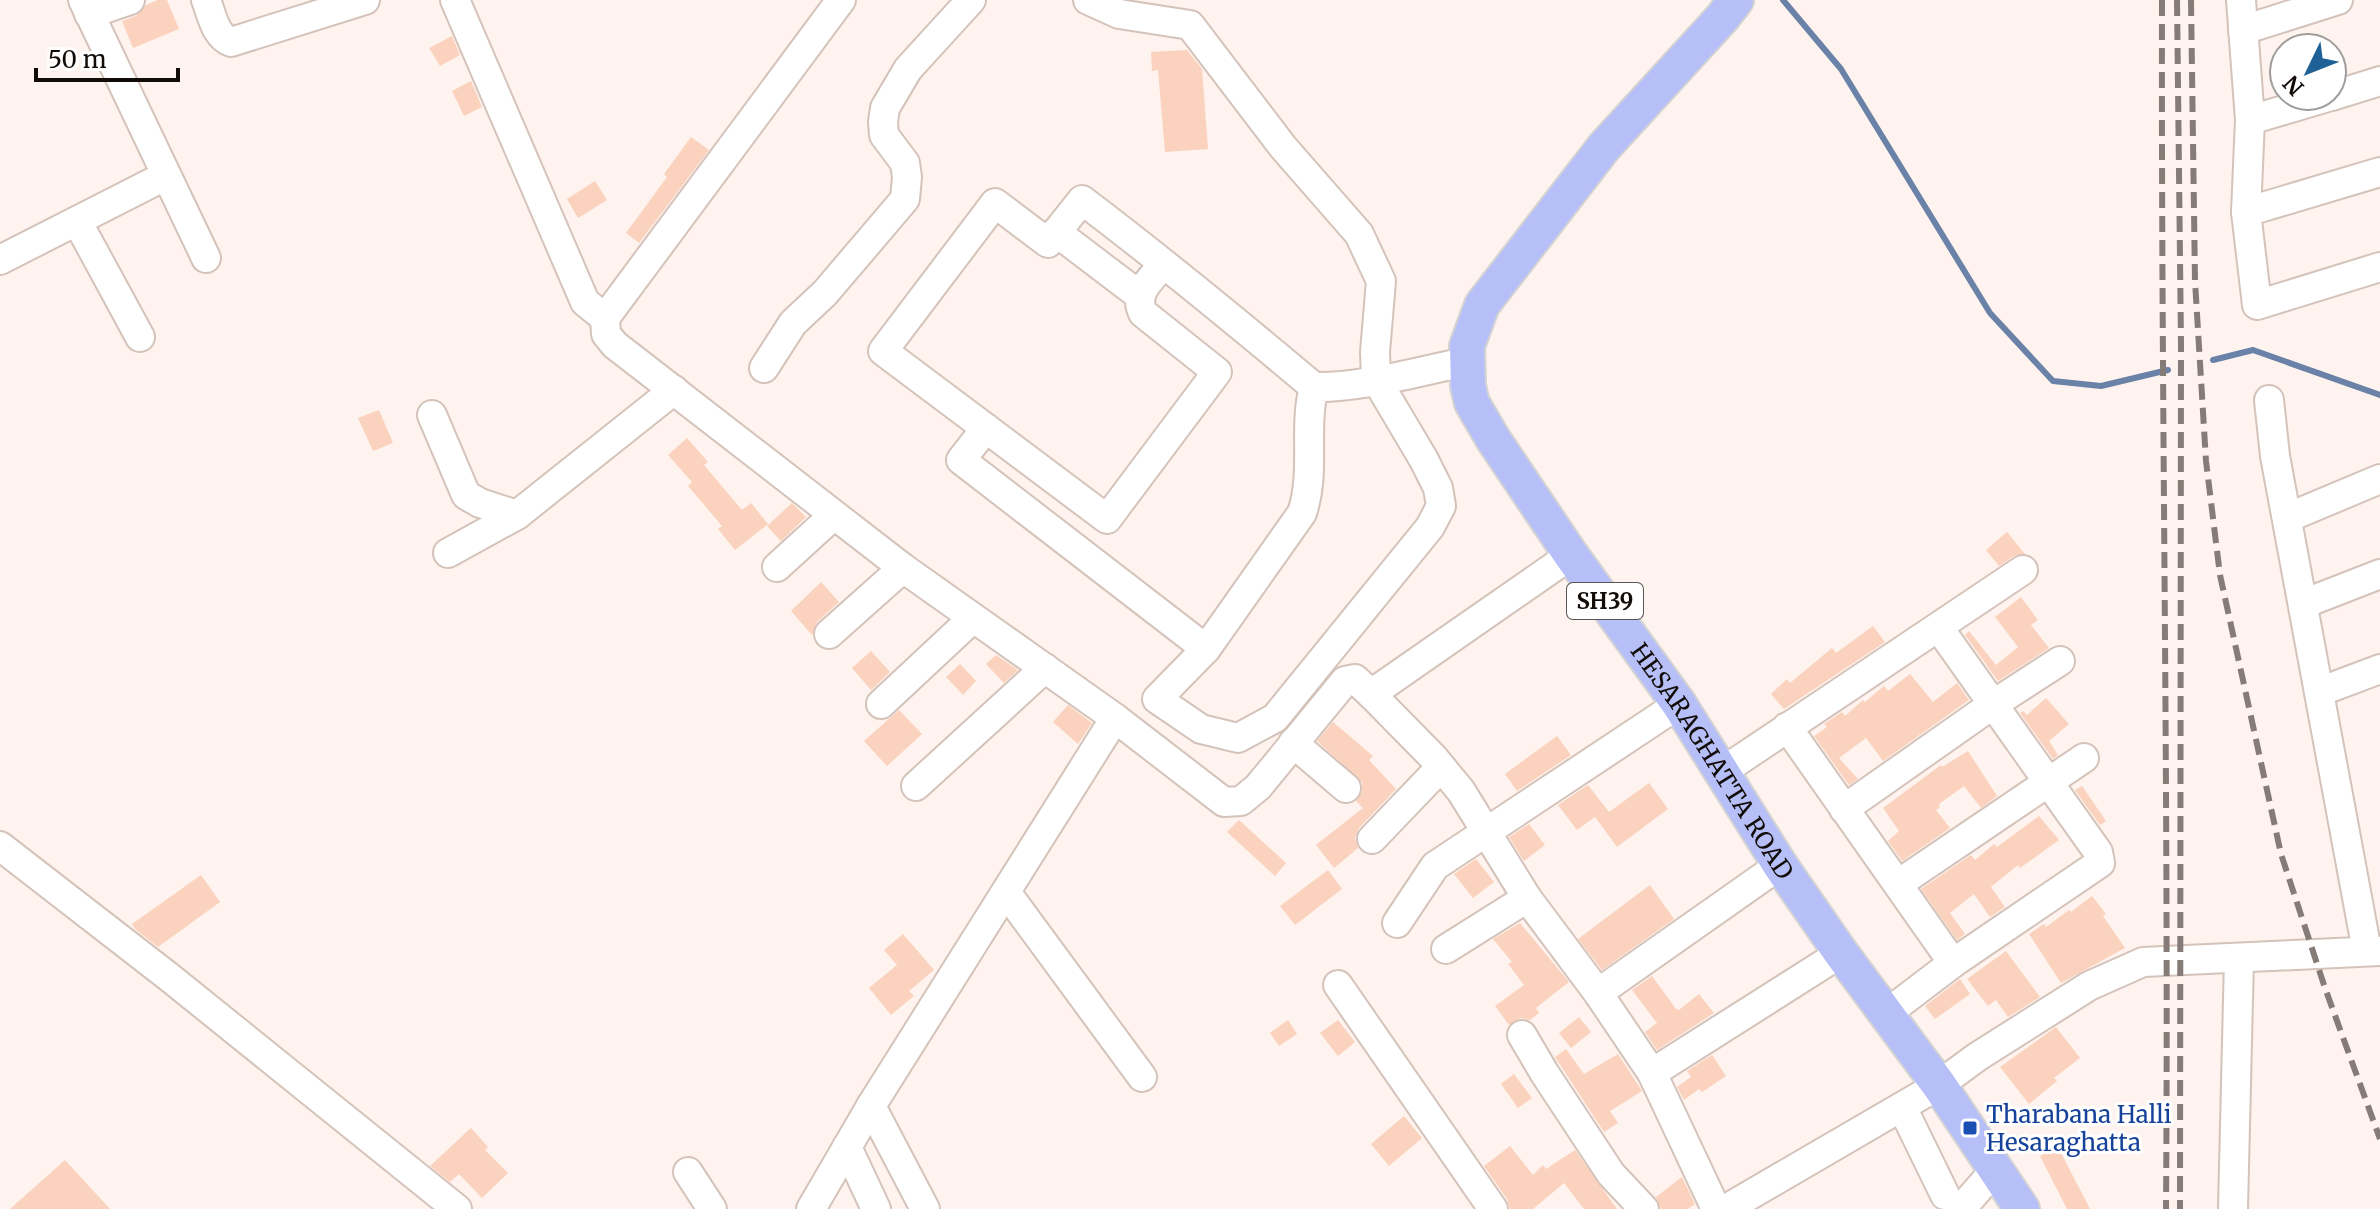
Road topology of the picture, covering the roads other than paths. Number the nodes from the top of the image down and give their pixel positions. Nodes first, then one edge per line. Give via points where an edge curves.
1 (130, 0) edge
2 (206, 0) edge
3 (365, 0) edge
4 (455, 0) edge
5 (841, 0) edge
6 (971, 0) edge
7 (1088, 0) edge
8 (1736, 0) edge
9 (2241, 0) edge
10 (2338, 0) edge
11 (86, 7) edge
12 (2243, 30) junction
13 (2380, 81) edge
14 (2348, 91) edge
15 (2277, 112) edge
16 (2250, 120) junction
17 (2380, 172) edge
18 (165, 176) junction
19 (2246, 212) junction
20 (77, 221) junction
21 (1056, 232) junction
22 (206, 258) dead end
23 (0, 260) edge
24 (1164, 264) junction
25 (2380, 267) edge
26 (1139, 295) junction
27 (605, 318) junction
28 (140, 337) dead end
29 (1466, 362) junction
30 (764, 368) dead end
31 (1376, 379) junction
32 (1314, 387) junction
33 (674, 390) junction
34 (2269, 400) dead end
35 (432, 415) dead end
36 (986, 428) junction
37 (2380, 479) edge
38 (517, 515) junction
39 (834, 515) junction
40 (2287, 518) junction
41 (448, 553) dead end
42 (1571, 555) junction
43 (777, 567) dead end
44 (903, 568) junction
45 (2023, 570) dead end
46 (2380, 574) edge
47 (2303, 604) junction
48 (972, 619) junction
49 (1939, 628) junction
50 (829, 634) dead end
51 (1206, 649) junction
52 (2060, 661) dead end
53 (1045, 668) junction
54 (2380, 669) edge
55 (2319, 692) junction
56 (1371, 694) junction
57 (881, 704) dead end
58 (1679, 704) junction
59 (1992, 705) junction
60 (1115, 718) junction
61 (1787, 727) junction
62 (1293, 743) junction
63 (2084, 758) dead end
64 (1441, 767) junction
65 (1723, 771) junction
66 (2048, 784) junction
67 (916, 786) dead end
68 (1346, 788) dead end
69 (1844, 809) junction
70 (1487, 832) junction
71 (1372, 839) dead end
72 (0, 846) edge
73 (1780, 865) junction
74 (1898, 884) junction
75 (1006, 892) junction
76 (1527, 898) junction
77 (1397, 923) dead end
78 (1446, 949) dead end
79 (2373, 951) edge
80 (1841, 953) junction
81 (2239, 958) junction
82 (1953, 963) junction
83 (1338, 985) dead end
84 (1598, 993) junction
85 (1886, 1014) junction
86 (1522, 1035) dead end
87 (1652, 1073) junction
88 (1142, 1077) dead end
89 (1939, 1085) junction
90 (871, 1106) junction
91 (1902, 1107) junction
92 (847, 1147) junction
93 (1995, 1170) junction
94 (688, 1172) dead end
95 (1948, 1205) edge
96 (457, 1209) edge
97 (712, 1209) edge
98 (811, 1209) edge
99 (876, 1209) edge
100 (925, 1209) edge
101 (1493, 1209) edge
102 (1644, 1209) edge
103 (1716, 1209) edge
104 (1726, 1209) edge
105 (2022, 1209) edge
106 (2233, 1209) edge

1 - 11 street
2 - 3 street via 218,31 231,42
4 - 27 street via 585,302
5 - 27 street
6 - 30 street via 908,69 885,108 884,135 905,163 905,199 793,323
7 - 31 street via 1119,14 1190,25 1283,147 1359,234 1381,281
8 - 29 main road, HESARAGHATTA ROAD / SH39 via 1604,147 1482,305
9 - 12 street
10 - 12 street
11 - 18 street
12 - 16 street
13 - 14 street
15 - 16 street
16 - 19 street
17 - 19 street
18 - 20 street
18 - 22 street
19 - 25 street via 2257,305
20 - 23 street
20 - 28 street
21 - 24 street via 1082,200
21 - 26 street
21 - 36 street via 1048,243 995,203 883,351
24 - 26 street
24 - 32 street
26 - 36 street via 1143,313 1217,372 1107,519
27 - 33 street via 606,334 615,345
29 - 31 street
29 - 42 main road, HESARAGHATTA ROAD / SH39 via 1472,403
31 - 32 street
31 - 51 street via 1438,488 1441,506 1430,527 1275,718 1238,738 1201,729 1157,699
32 - 51 street via 1309,494 1302,513
33 - 38 street
33 - 39 street
34 - 40 street
35 - 38 street via 466,495
36 - 51 street via 961,460
37 - 40 street
38 - 41 street
39 - 43 street
39 - 44 street
40 - 47 street
42 - 56 street
42 - 58 main road, HESARAGHATTA ROAD / SH39
44 - 48 street
44 - 50 street
45 - 49 street
46 - 47 street
47 - 55 street
48 - 53 street
48 - 57 street
49 - 59 street
49 - 61 street
52 - 59 street
53 - 60 street
53 - 67 street
54 - 55 street
55 - 79 street
56 - 62 street via 1355,679 1345,681
56 - 64 street
58 - 65 main road, HESARAGHATTA ROAD / SH39
58 - 70 street
59 - 66 street
59 - 69 street
60 - 62 street via 1224,802 1241,801 1258,787
60 - 75 street
61 - 65 street
61 - 69 street
62 - 68 street
63 - 66 street
64 - 70 street
64 - 71 street
65 - 73 main road, HESARAGHATTA ROAD / SH39
66 - 74 street
66 - 82 street via 2098,852 2100,863
69 - 74 street
70 - 76 street
70 - 77 street via 1435,866
72 - 96 street
73 - 80 main road, HESARAGHATTA ROAD / SH39
73 - 84 street
74 - 82 street
75 - 88 street
75 - 90 street
76 - 78 street
76 - 84 street
79 - 81 street
80 - 85 main road, HESARAGHATTA ROAD / SH39
80 - 87 street
81 - 89 street via 2143,962 2089,986
81 - 106 street
82 - 85 street
83 - 101 street
84 - 87 street
85 - 89 main road, HESARAGHATTA ROAD / SH39
86 - 102 street via 1611,1174
87 - 103 street
89 - 91 street
89 - 93 main road, HESARAGHATTA ROAD / SH39
90 - 92 street
90 - 100 street
91 - 95 street
91 - 104 street
92 - 98 street
92 - 99 street
93 - 95 street
93 - 105 main road, HESARAGHATTA ROAD / SH39
94 - 97 street

